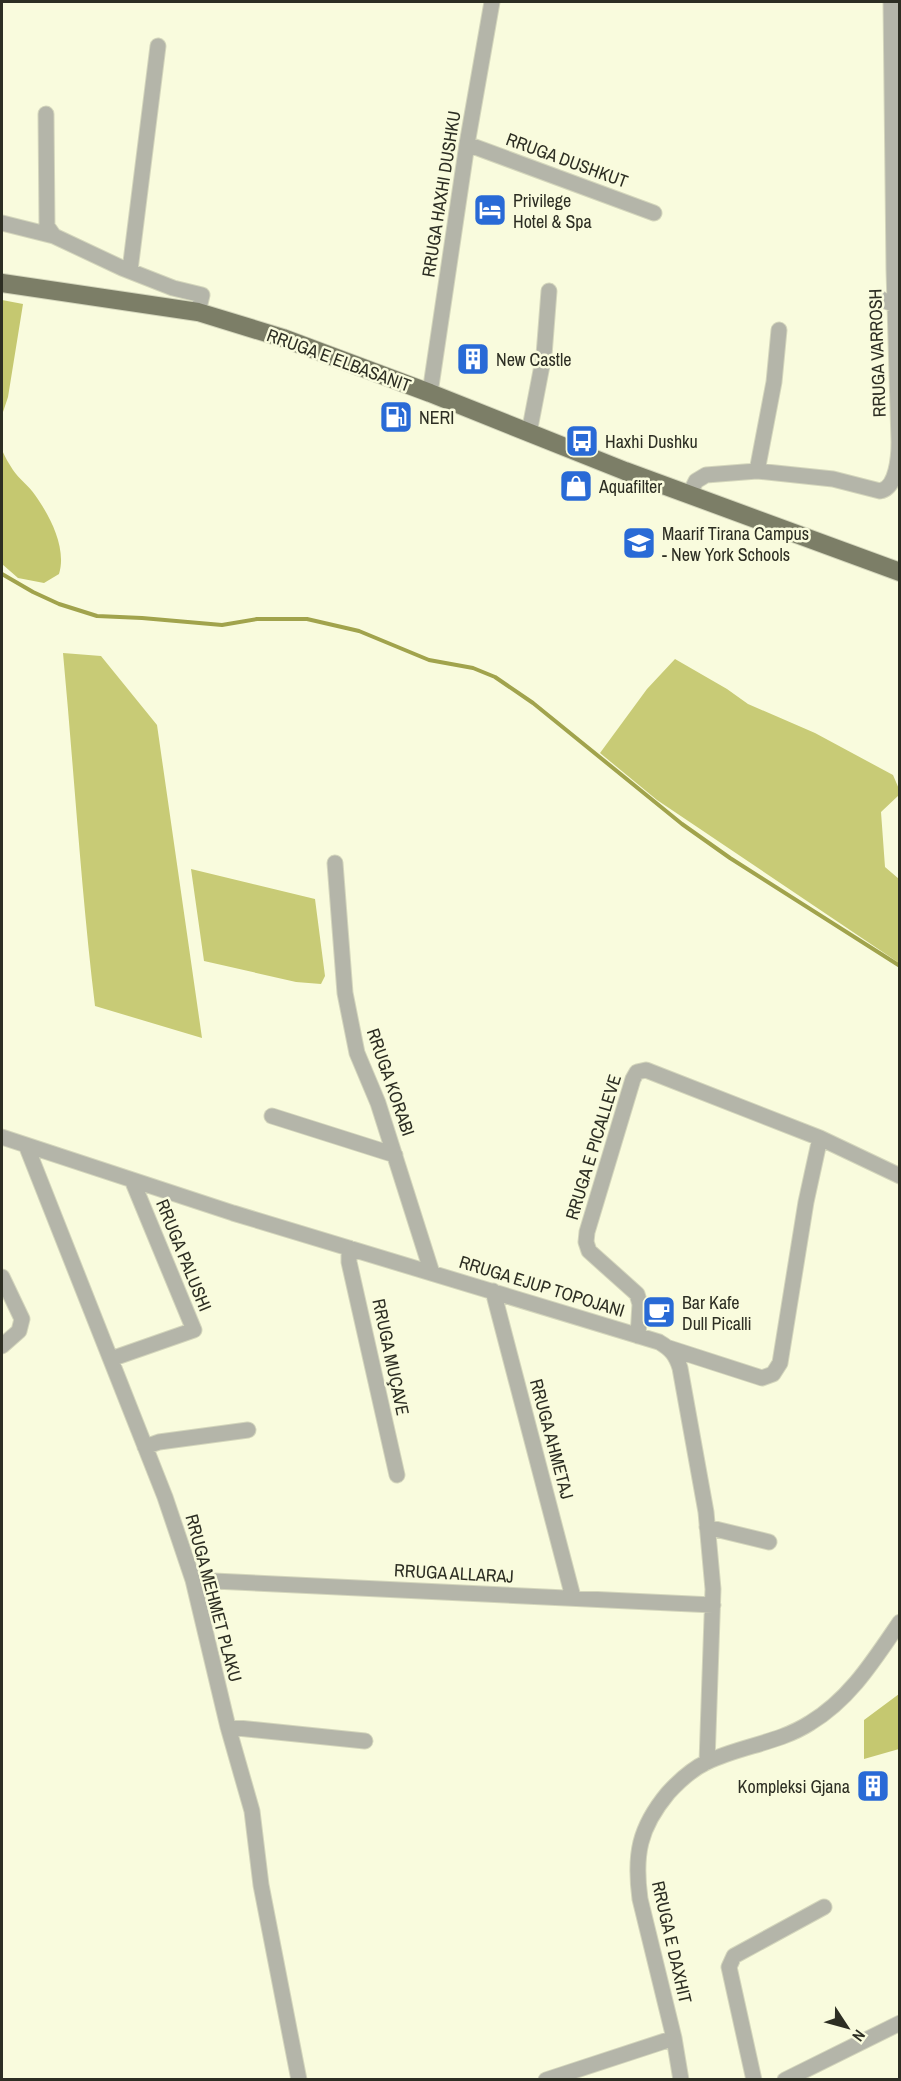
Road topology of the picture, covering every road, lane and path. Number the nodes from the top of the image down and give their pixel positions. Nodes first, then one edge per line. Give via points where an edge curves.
1 (492, 2) edge
2 (891, 2) edge
3 (158, 46) dead end
4 (46, 114) dead end
5 (467, 144) junction
6 (654, 213) dead end
7 (2, 224) edge
8 (54, 236) junction
9 (130, 270) junction
10 (2, 283) edge
11 (549, 291) dead end
12 (876, 297) dead end
13 (898, 307) edge
14 (198, 312) junction
15 (779, 330) dead end
16 (430, 393) junction
17 (529, 433) junction
18 (899, 458) edge
19 (757, 471) junction
20 (689, 495) junction
21 (900, 572) edge
22 (335, 862) dead end
23 (272, 1116) dead end
24 (2, 1137) edge
25 (820, 1138) junction
26 (26, 1145) junction
27 (395, 1155) junction
28 (900, 1176) edge
29 (132, 1180) junction
30 (349, 1248) junction
31 (432, 1273) junction
32 (2, 1277) edge
33 (493, 1291) junction
34 (638, 1336) junction
35 (2, 1346) edge
36 (669, 1348) junction
37 (111, 1359) junction
38 (248, 1430) dead end
39 (145, 1447) junction
40 (397, 1474) dead end
41 (707, 1527) junction
42 (769, 1542) dead end
43 (193, 1581) junction
44 (573, 1598) junction
45 (713, 1605) junction
46 (900, 1622) edge
47 (228, 1726) junction
48 (365, 1741) dead end
49 (707, 1762) junction
50 (824, 1907) dead end
51 (900, 2023) edge
52 (674, 2038) junction
53 (299, 2079) edge
54 (546, 2079) edge
55 (681, 2079) edge
56 (754, 2079) edge
57 (785, 2079) edge

1 - 5 street, RRUGA HAXHI DUSHKU
2 - 13 street, RRUGA VARROSH
3 - 9 street
4 - 8 street via 47,226
5 - 6 street, RRUGA DUSHKUT
5 - 16 street, RRUGA HAXHI DUSHKU
7 - 8 street
8 - 9 street
9 - 14 street via 202,295
10 - 14 main road, RRUGA E ELBASANIT
11 - 17 street via 544,356
12 - 13 street
13 - 18 street, RRUGA VARROSH
14 - 16 main road, RRUGA E ELBASANIT
15 - 19 street via 774,382
16 - 17 main road, RRUGA E ELBASANIT
17 - 20 main road, RRUGA E ELBASANIT
18 - 19 street, RRUGA VARROSH via 890,484 883,491 833,479
19 - 20 street, RRUGA VARROSH via 706,475 696,481
20 - 21 main road, RRUGA E ELBASANIT
22 - 27 street, RRUGA KORABI via 345,993 357,1053
23 - 27 street
24 - 26 street, RRUGA EJUP TOPOJANI
25 - 28 street, RRUGA E PICALLEVE
25 - 34 street, RRUGA E PICALLEVE via 646,1070 637,1072 586,1242 589,1251 637,1294
25 - 36 street via 780,1363 773,1374 762,1378
26 - 29 street, RRUGA EJUP TOPOJANI
26 - 37 street, RRUGA MEHMET PLAKU
27 - 31 street, RRUGA KORABI
29 - 30 street, RRUGA EJUP TOPOJANI
29 - 37 street, RRUGA PALUSHI via 194,1330
30 - 31 street, RRUGA EJUP TOPOJANI
30 - 40 street, RRUGA MUÇAVE
31 - 33 street, RRUGA EJUP TOPOJANI
32 - 35 street via 22,1319 19,1331
33 - 34 street, RRUGA EJUP TOPOJANI
33 - 44 street, RRUGA AHMETAJ
34 - 36 street, RRUGA EJUP TOPOJANI
36 - 41 street via 680,1368
37 - 39 street, RRUGA MEHMET PLAKU
38 - 39 street
39 - 43 street, RRUGA MEHMET PLAKU
41 - 42 street
41 - 45 street
43 - 44 street, RRUGA ALLARAJ
43 - 47 street, RRUGA MEHMET PLAKU
44 - 45 street, RRUGA ALLARAJ
45 - 49 street
46 - 49 street, RRUGA E DAXHIT via 845,1696 820,1717 794,1731
47 - 48 street
47 - 53 street, RRUGA MEHMET PLAKU via 252,1811 261,1885
49 - 52 street, RRUGA E DAXHIT via 684,1777 659,1804 641,1838 638,1856 640,1899
50 - 56 street via 731,1961 729,1967
51 - 57 street
52 - 54 street
52 - 55 street, RRUGA E DAXHIT

